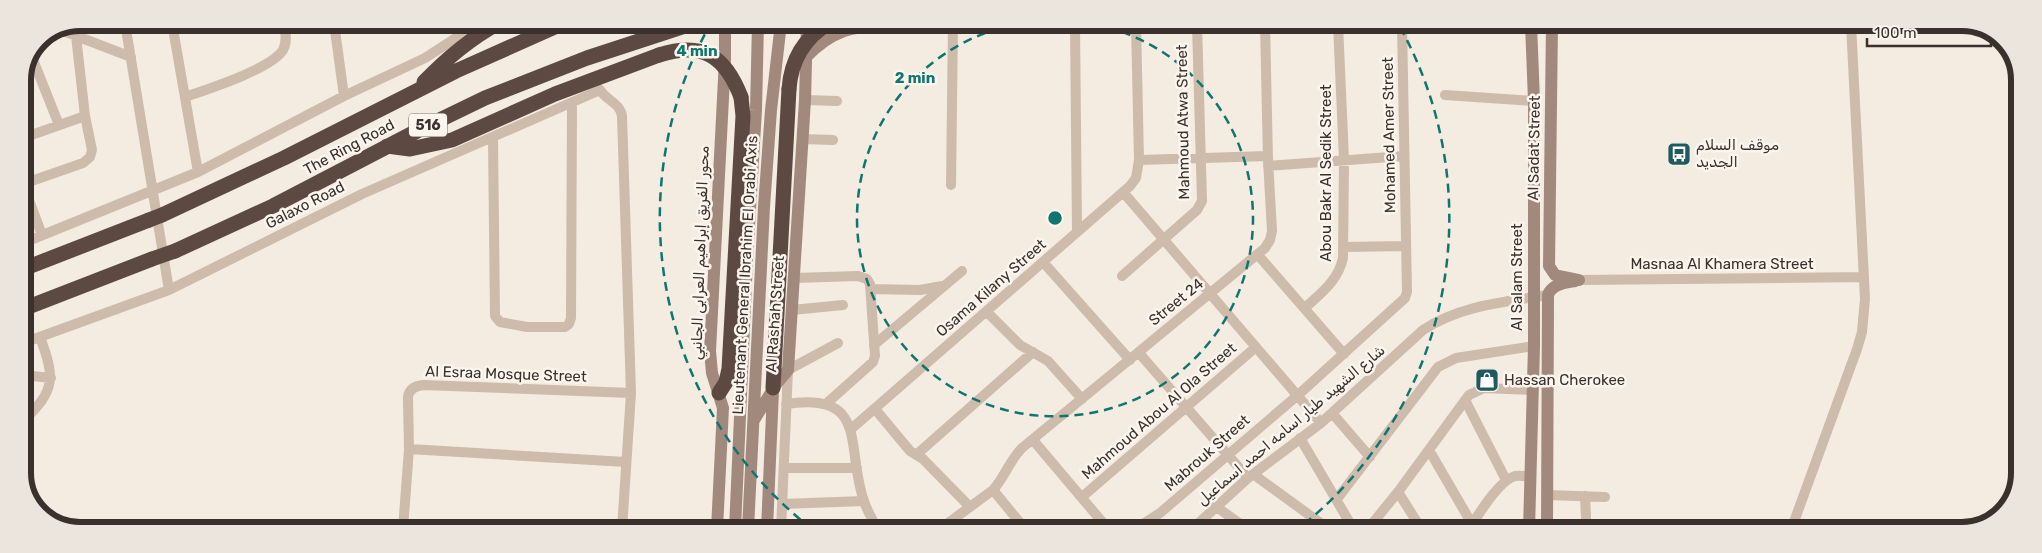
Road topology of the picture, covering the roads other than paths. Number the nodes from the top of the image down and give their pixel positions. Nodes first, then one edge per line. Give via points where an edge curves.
1 (127, 31) edge
2 (173, 31) edge
3 (284, 31) edge
4 (335, 31) edge
5 (467, 31) edge
6 (484, 31) edge
7 (545, 31) edge
8 (669, 31) edge
9 (725, 31) edge
10 (758, 31) edge
11 (780, 31) edge
12 (806, 31) edge
13 (819, 31) edge
14 (844, 31) edge
15 (953, 31) edge
16 (1075, 31) edge
17 (1136, 31) edge
18 (1196, 31) edge
19 (1265, 31) edge
20 (1338, 31) edge
21 (1402, 31) edge
22 (1531, 31) edge
23 (1552, 31) edge
24 (1851, 31) edge
25 (68, 33) edge
26 (76, 36) junction
27 (131, 57) junction
28 (806, 57) junction
29 (35, 63) edge
30 (416, 90) junction
31 (1445, 95) dead end
32 (344, 96) junction
33 (185, 97) junction
34 (805, 100) junction
35 (1534, 100) junction
36 (837, 101) dead end
37 (572, 103) junction
38 (85, 116) junction
39 (59, 125) junction
40 (31, 135) edge
41 (493, 138) junction
42 (802, 139) junction
43 (833, 140) dead end
44 (387, 146) junction
45 (1404, 156) junction
46 (1201, 159) junction
47 (1344, 159) junction
48 (1139, 160) junction
49 (1268, 161) junction
50 (198, 172) junction
51 (31, 181) edge
52 (951, 185) dead end
53 (152, 190) junction
54 (1123, 192) junction
55 (1534, 195) junction
56 (31, 207) edge
57 (1550, 220) junction
58 (1077, 231) junction
59 (42, 235) junction
60 (31, 239) edge
61 (1164, 239) junction
62 (1406, 246) junction
63 (1343, 247) junction
64 (1258, 255) junction
65 (1042, 262) junction
66 (31, 266) edge
67 (962, 271) dead end
68 (1122, 276) dead end
69 (1864, 277) junction
70 (794, 278) junction
71 (1579, 280) junction
72 (945, 286) junction
73 (871, 289) junction
74 (169, 290) junction
75 (1210, 294) junction
76 (1548, 295) junction
77 (1534, 297) junction
78 (843, 305) dead end
79 (31, 306) edge
80 (1305, 308) junction
81 (792, 310) junction
82 (987, 312) junction
83 (40, 337) junction
84 (31, 340) edge
85 (838, 343) dead end
86 (874, 345) junction
87 (1534, 346) junction
88 (1256, 347) junction
89 (1033, 352) junction
90 (1139, 353) junction
91 (1344, 354) junction
92 (1130, 360) junction
93 (788, 370) junction
94 (31, 376) edge
95 (50, 378) junction
96 (774, 388) junction
97 (1533, 390) junction
98 (631, 393) junction
99 (720, 393) junction
100 (1298, 395) junction
101 (1082, 399) junction
102 (1466, 400) junction
103 (827, 403) junction
104 (786, 404) junction
105 (1186, 407) junction
106 (875, 409) junction
107 (31, 412) edge
108 (1332, 413) junction
109 (753, 422) junction
110 (1321, 423) junction
111 (850, 430) junction
112 (1300, 438) junction
113 (1033, 440) junction
114 (409, 449) junction
115 (1429, 450) junction
116 (1228, 454) junction
117 (916, 455) junction
118 (1370, 458) junction
119 (626, 462) junction
120 (784, 468) junction
121 (857, 468) junction
122 (1251, 476) junction
123 (1531, 477) junction
124 (1506, 480) junction
125 (993, 490) junction
126 (1398, 492) junction
127 (1548, 495) junction
128 (1585, 496) junction
129 (1082, 497) junction
130 (1605, 497) dead end
131 (1337, 499) junction
132 (864, 501) junction
133 (782, 504) junction
134 (969, 506) junction
135 (1215, 506) junction
136 (1586, 518) dead end
137 (404, 522) edge
138 (622, 522) edge
139 (717, 522) edge
140 (735, 522) edge
141 (748, 522) edge
142 (767, 522) edge
143 (781, 522) edge
144 (874, 522) edge
145 (950, 522) edge
146 (1019, 522) edge
147 (1102, 522) edge
148 (1146, 522) edge
149 (1199, 522) edge
150 (1238, 522) edge
151 (1318, 522) edge
152 (1350, 522) edge
153 (1374, 522) edge
154 (1417, 522) edge
155 (1467, 522) edge
156 (1474, 522) edge
157 (1527, 522) edge
158 (1547, 522) edge
159 (1794, 522) edge

1 - 27 street
2 - 33 street
3 - 33 street via 283,49 270,62
4 - 32 street
5 - 32 street via 425,58
6 - 30 highway
7 - 30 highway, The Ring Road / 516
8 - 44 highway, The Ring Road / 516 via 519,84
9 - 99 street, محور الفريق إبراهيم العرابى الجانبي via 710,351 712,373
10 - 140 street, Lieutenant General Ibrahim El Orabi Axis
11 - 109 street, Lieutenant General Ibrahim El Orabi Axis via 770,120
12 - 28 street, Al Rashah Street
13 - 96 highway, bridge via 800,50 789,89
14 - 28 street via 822,42
15 - 52 street
16 - 58 street
17 - 48 street, Osama Kilany Street
18 - 46 street, Mahmoud Atwa Street
19 - 49 street, Street 24
20 - 47 street, Abou Bakr Al Sedik Street
21 - 45 street, Mohamed Amer Street
22 - 35 street, Al Salam Street
23 - 57 street, Al Sadat Street
24 - 69 street
25 - 26 street
26 - 27 street
26 - 38 street
27 - 53 street
28 - 34 street, Al Rashah Street
29 - 39 street
30 - 66 highway, The Ring Road / 516 via 284,158 156,218
31 - 35 street
32 - 50 street
33 - 50 street
34 - 36 street
34 - 42 street, Al Rashah Street
35 - 55 street, Al Salam Street
37 - 41 street, Galaxo Road
37 - 41 street via 571,318 565,327 500,322 495,316
37 - 98 street, Galaxo Road via 600,90 618,105 622,116
38 - 39 street
38 - 51 street via 92,150 90,157 83,163
39 - 40 street
41 - 74 street, Galaxo Road via 362,194
42 - 43 street
42 - 70 street, Al Rashah Street
44 - 79 highway, The Ring Road / 516, bridge via 274,206 175,251
44 - 99 highway, bridge via 410,149 452,140 554,94 681,49 714,57 730,72 741,97 743,116 729,369
45 - 47 street
45 - 62 street, Mohamed Amer Street
46 - 48 street
46 - 49 street
46 - 61 street, Mahmoud Atwa Street via 1200,206
47 - 49 street
47 - 63 street, Abou Bakr Al Sedik Street
48 - 54 street, Osama Kilany Street via 1136,178
49 - 64 street, Street 24 via 1272,230 1270,240
50 - 53 street
53 - 59 street
53 - 74 street
54 - 58 street, Osama Kilany Street
54 - 61 street
55 - 57 street
55 - 77 street, Al Salam Street
56 - 59 street
57 - 71 street, Al Sadat Street via 1550,269 1558,276
58 - 65 street, Osama Kilany Street
59 - 60 street
61 - 68 street, Mahmoud Atwa Street
61 - 75 street
62 - 63 street
62 - 91 street, Mohamed Amer Street via 1408,292 1405,298
63 - 80 street, Abou Bakr Al Sedik Street via 1341,270 1335,280
64 - 75 street, Street 24
64 - 80 street
65 - 82 street, Osama Kilany Street
65 - 92 street
67 - 72 street
69 - 71 street, Masnaa Al Khamera Street
69 - 159 street via 1862,332
70 - 73 street via 858,276 867,279
70 - 81 street, Al Rashah Street
71 - 76 street, Al Salam Street via 1554,286
72 - 73 street via 920,290
72 - 86 street
73 - 86 street
74 - 83 street, Galaxo Road
75 - 88 street
75 - 90 street, Street 24
76 - 77 street, شارع الشهيد طيار اسامه احمد اسماعيل
76 - 127 street, Al Salam Street
77 - 87 street, Al Salam Street
77 - 108 street, شارع الشهيد طيار اسامه احمد اسماعيل via 1472,308 1438,320
78 - 81 street
80 - 91 street
81 - 93 street, Al Rashah Street
82 - 89 street via 1015,340
82 - 106 street, Osama Kilany Street
83 - 84 street, Galaxo Road
83 - 95 street via 50,363
85 - 93 street
86 - 103 street via 875,356 869,367
87 - 97 street, Al Salam Street
87 - 118 street via 1456,358 1442,364
88 - 100 street
88 - 105 street, Mahmoud Abou Al Ola Street
89 - 101 street via 1048,362
89 - 117 street
90 - 92 street, Street 24
90 - 105 street
91 - 100 street, Mabrouk Street
92 - 101 street, Street 24
93 - 96 street
93 - 104 street, Al Rashah Street
94 - 95 street
95 - 107 street via 45,396
96 - 109 street
96 - 142 street
97 - 102 street via 1484,388 1476,390
97 - 123 street, Al Salam Street
98 - 114 street, Al Esraa Mosque Street via 417,386 408,394
98 - 119 street
99 - 139 street, محور الفريق إبراهيم العرابى الجانبي via 723,408
100 - 110 street
100 - 116 street, Mabrouk Street
101 - 113 street, Street 24
102 - 115 street
102 - 124 street
103 - 104 street
103 - 111 street via 844,417
104 - 120 street, Al Rashah Street
105 - 116 street
105 - 129 street, Mahmoud Abou Al Ola Street
106 - 111 street, Osama Kilany Street
106 - 117 street
108 - 110 street, شارع الشهيد طيار اسامه احمد اسماعيل
108 - 118 street
109 - 141 street, Lieutenant General Ibrahim El Orabi Axis
110 - 112 street, شارع الشهيد طيار اسامه احمد اسماعيل
111 - 121 street
112 - 122 street, شارع الشهيد طيار اسامه احمد اسماعيل
112 - 131 street
113 - 125 street, Street 24 via 1015,455
113 - 129 street
114 - 119 street
114 - 137 street, Al Esraa Mosque Street
115 - 126 street
115 - 155 street
116 - 122 street
116 - 148 street, Mabrouk Street
117 - 134 street
118 - 131 street
119 - 138 street
120 - 121 street
120 - 133 street, Al Rashah Street
121 - 132 street
122 - 135 street, شارع الشهيد طيار اسامه احمد اسماعيل
122 - 151 street
123 - 124 street via 1522,475
123 - 157 street, Al Salam Street
124 - 156 street
125 - 134 street, Street 24
125 - 146 street
126 - 153 street
126 - 154 street
127 - 128 street
127 - 158 street, Al Salam Street
128 - 130 street
128 - 136 street
129 - 147 street
131 - 152 street
132 - 133 street
132 - 144 street
133 - 143 street, Al Rashah Street
134 - 145 street, Street 24
135 - 149 street, شارع الشهيد طيار اسامه احمد اسماعيل
135 - 150 street

